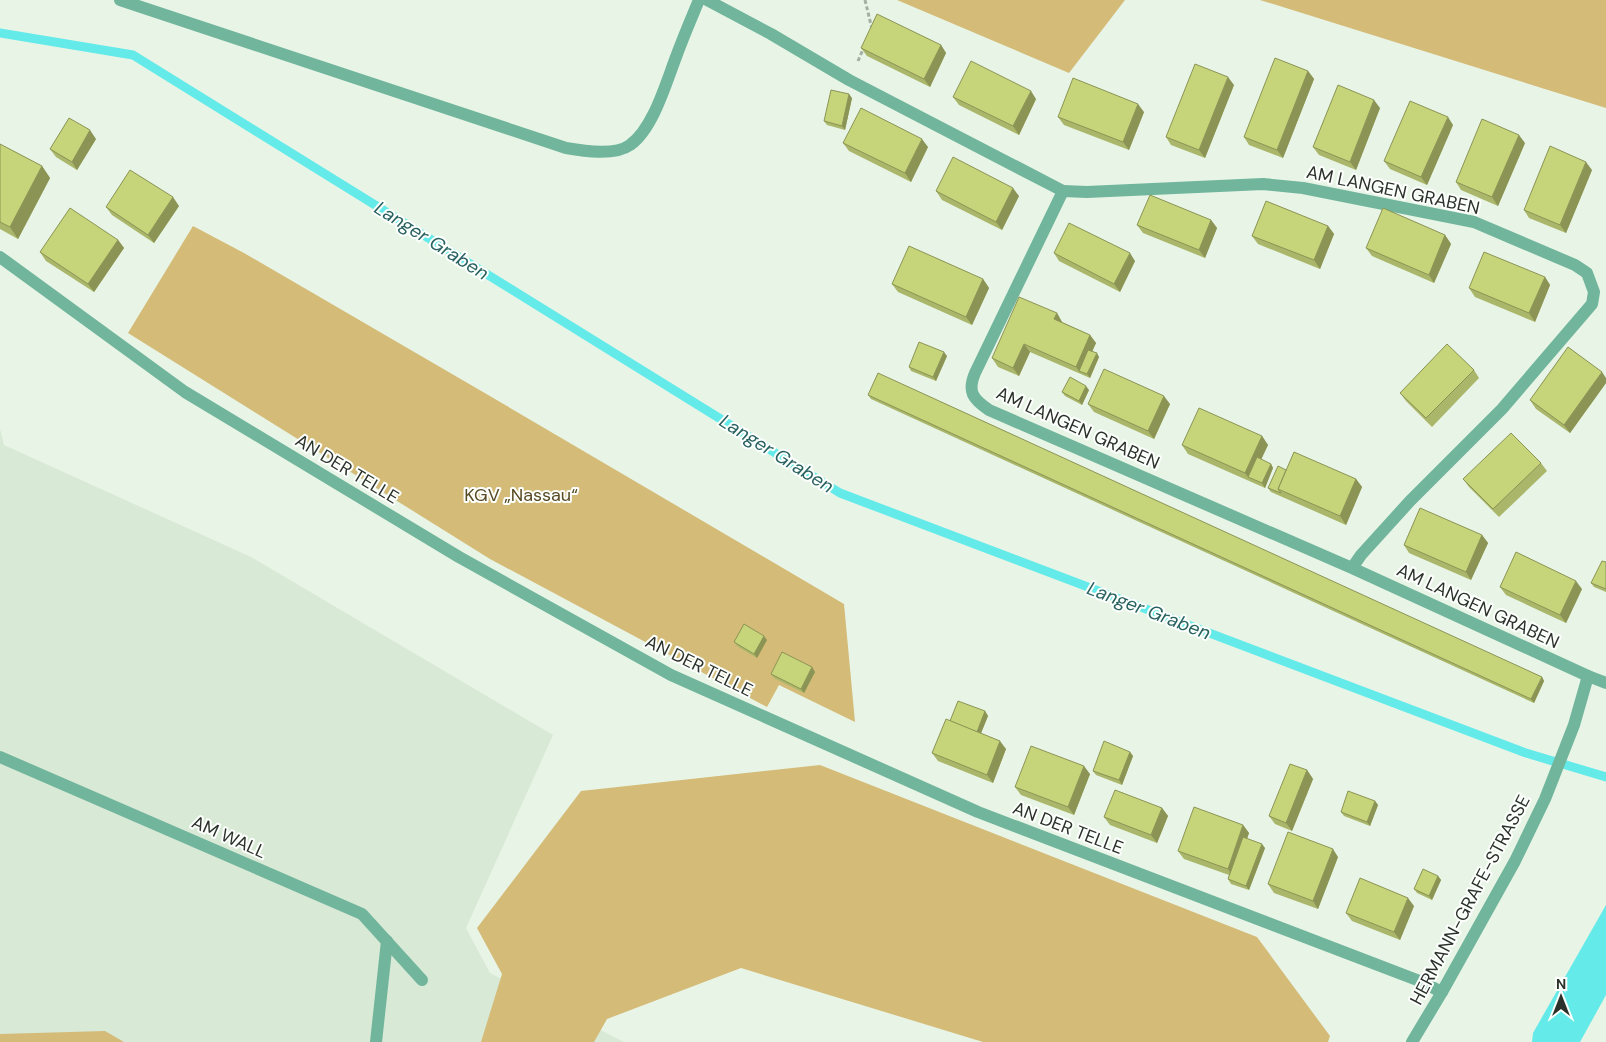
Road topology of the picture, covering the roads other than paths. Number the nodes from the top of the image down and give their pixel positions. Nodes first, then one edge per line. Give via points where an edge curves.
1 (120, 0) edge
2 (699, 0) edge
3 (707, 0) edge
4 (1063, 190) junction
5 (0, 257) edge
6 (1352, 568) junction
7 (1588, 676) junction
8 (1606, 683) edge
9 (0, 757) edge
10 (386, 941) junction
11 (422, 980) dead end
12 (1442, 992) junction
13 (376, 1042) edge
14 (1412, 1042) edge

1 - 2 street via 585,152 630,146 650,122
3 - 4 street, AM LANGEN GRABEN via 849,80
4 - 6 street, AM LANGEN GRABEN via 974,373 970,384 978,402 989,410
4 - 6 street, AM LANGEN GRABEN via 1087,192 1263,184 1303,188 1474,222 1587,273 1594,292 1592,304 1502,409 1410,501
5 - 12 street, AN DER TELLE via 185,392 467,561 671,675 978,812
6 - 7 street, AM LANGEN GRABEN
7 - 8 street
7 - 12 street, HERMANN-GRAFE-STRASSE via 1574,725 1545,799 1515,861
9 - 10 street, AM WALL via 362,914
10 - 11 street, AM WALL
10 - 13 street
12 - 14 street, HERMANN-GRAFE-STRASSE

